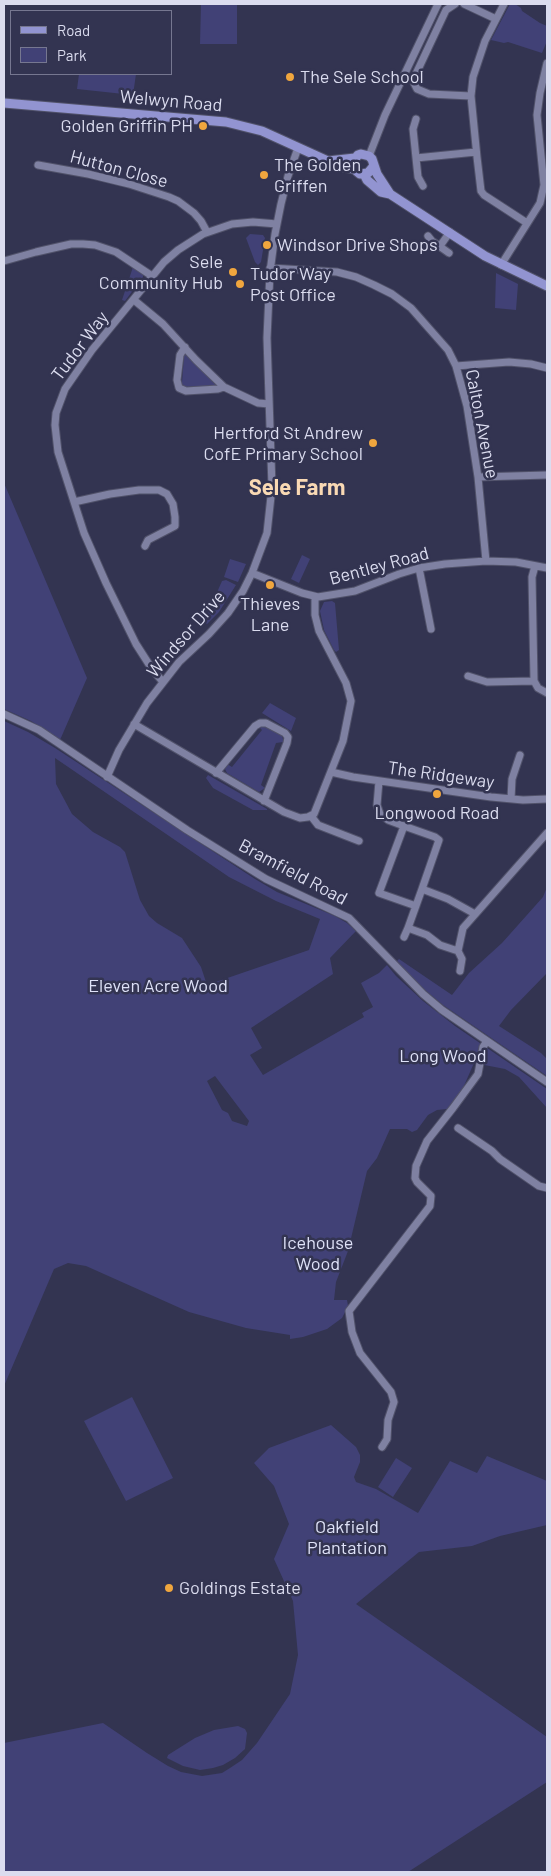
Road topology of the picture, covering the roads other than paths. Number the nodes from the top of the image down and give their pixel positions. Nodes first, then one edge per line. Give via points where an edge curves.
1 (438, 4) edge
2 (454, 4) edge
3 (464, 4) edge
4 (504, 4) edge
5 (496, 19) junction
6 (547, 63) edge
7 (471, 96) junction
8 (4, 103) edge
9 (416, 119) dead end
10 (298, 148) junction
11 (476, 152) junction
12 (369, 156) junction
13 (355, 158) junction
14 (416, 158) junction
15 (328, 161) junction
16 (38, 165) dead end
17 (373, 166) junction
18 (354, 169) junction
19 (364, 174) junction
20 (423, 186) dead end
21 (390, 194) junction
22 (544, 197) edge
23 (527, 223) junction
24 (277, 224) junction
25 (207, 232) junction
26 (450, 232) junction
27 (428, 236) dead end
28 (440, 246) junction
29 (449, 253) dead end
30 (4, 261) edge
31 (501, 265) junction
32 (270, 268) junction
33 (152, 276) junction
34 (547, 286) edge
35 (134, 300) junction
36 (185, 347) junction
37 (456, 366) junction
38 (547, 368) edge
39 (224, 387) junction
40 (269, 404) junction
41 (547, 475) edge
42 (478, 477) junction
43 (74, 502) junction
44 (145, 546) dead end
45 (486, 561) junction
46 (535, 566) junction
47 (420, 568) junction
48 (547, 568) edge
49 (252, 573) junction
50 (315, 597) junction
51 (431, 629) dead end
52 (468, 676) dead end
53 (534, 681) junction
54 (163, 682) junction
55 (547, 693) edge
56 (4, 714) edge
57 (134, 724) junction
58 (520, 755) dead end
59 (331, 772) junction
60 (216, 773) junction
61 (107, 777) junction
62 (379, 781) junction
63 (511, 799) junction
64 (547, 799) edge
65 (264, 801) junction
66 (311, 816) junction
67 (404, 826) junction
68 (547, 833) edge
69 (359, 841) dead end
70 (422, 889) junction
71 (416, 906) junction
72 (475, 914) junction
73 (408, 928) junction
74 (404, 937) dead end
75 (458, 951) junction
76 (460, 971) dead end
77 (487, 1041) junction
78 (547, 1082) edge
79 (458, 1128) dead end
80 (547, 1188) edge
81 (382, 1447) dead end

1 - 12 street
2 - 7 street via 446,10 414,82 417,88 429,94
3 - 5 street
4 - 5 street
5 - 7 street via 477,62
6 - 22 street via 537,115
7 - 11 street
8 - 10 main road, Welwyn Road via 226,122 279,137
9 - 14 street via 413,129
10 - 15 main road, Welwyn Road
10 - 24 street, Windsor Drive
11 - 14 street
11 - 23 street via 484,195
12 - 13 main road via 361,154
12 - 17 main road
13 - 15 main road, Welwyn Road
13 - 18 main road
14 - 20 street via 418,177
15 - 18 main road, Welwyn Road via 332,165
16 - 25 street, Hutton Close via 104,178 169,197 194,213
17 - 19 main road
17 - 21 main road
18 - 19 main road
19 - 21 main road via 381,192
21 - 26 main road
22 - 23 street
23 - 31 street
24 - 25 street, Tudor Way via 240,222
24 - 32 street, Windsor Drive
25 - 33 street, Tudor Way via 178,250
26 - 28 street
26 - 31 main road
27 - 28 street
28 - 29 street
30 - 33 street via 36,252 95,245 116,252
31 - 34 main road
32 - 37 street, Calton Avenue via 337,272 386,291 411,308 448,350
32 - 40 street, Windsor Drive
33 - 35 street, Tudor Way
35 - 36 street via 159,319
35 - 43 street, Tudor Way via 74,375 59,402 56,440
36 - 39 street
36 - 39 street via 180,355 177,380 180,388 186,391
37 - 38 street via 509,362
37 - 42 street, Calton Avenue via 463,384
39 - 40 street via 258,403
40 - 49 street, Windsor Drive via 272,503 267,533
41 - 42 street
42 - 45 street, Calton Avenue
43 - 44 street via 139,490 159,490 167,494 176,517 174,526 148,540
43 - 54 street, Tudor Way via 115,602 146,660
45 - 46 street, Bentley Road
45 - 47 street, Bentley Road
46 - 48 street, Bentley Road
46 - 53 street via 532,577
47 - 50 street, Bentley Road via 355,591
47 - 51 street
49 - 50 street, Bentley Road
49 - 54 street, Windsor Drive via 228,613
50 - 59 street via 319,632 346,683 351,701 343,741
52 - 53 street via 487,682
53 - 55 street
54 - 57 street, Windsor Drive
56 - 61 street, Bramfield Road via 38,730
57 - 60 street
57 - 61 street, Windsor Drive
58 - 63 street via 512,779
59 - 62 street, The Ridgeway
59 - 66 street via 318,808
60 - 65 street
60 - 65 street via 260,723 285,733 287,743
61 - 77 street, Bramfield Road via 266,879 349,918 423,994
62 - 63 street, The Ridgeway
62 - 67 street via 377,805 380,814
63 - 64 street, The Ridgeway
65 - 66 street via 296,817
66 - 69 street via 318,825
67 - 70 street via 439,840
67 - 71 street via 379,893
68 - 72 street
70 - 71 street
70 - 72 street
71 - 73 street
72 - 75 street via 462,931
73 - 74 street
73 - 75 street
75 - 76 street via 462,959
77 - 78 street, Bramfield Road
77 - 81 street via 478,1074 432,1135 416,1166 415,1178 431,1196 430,1206 349,1312 360,1353 391,1392 394,1402 388,1420 387,1439
79 - 80 street via 539,1186

